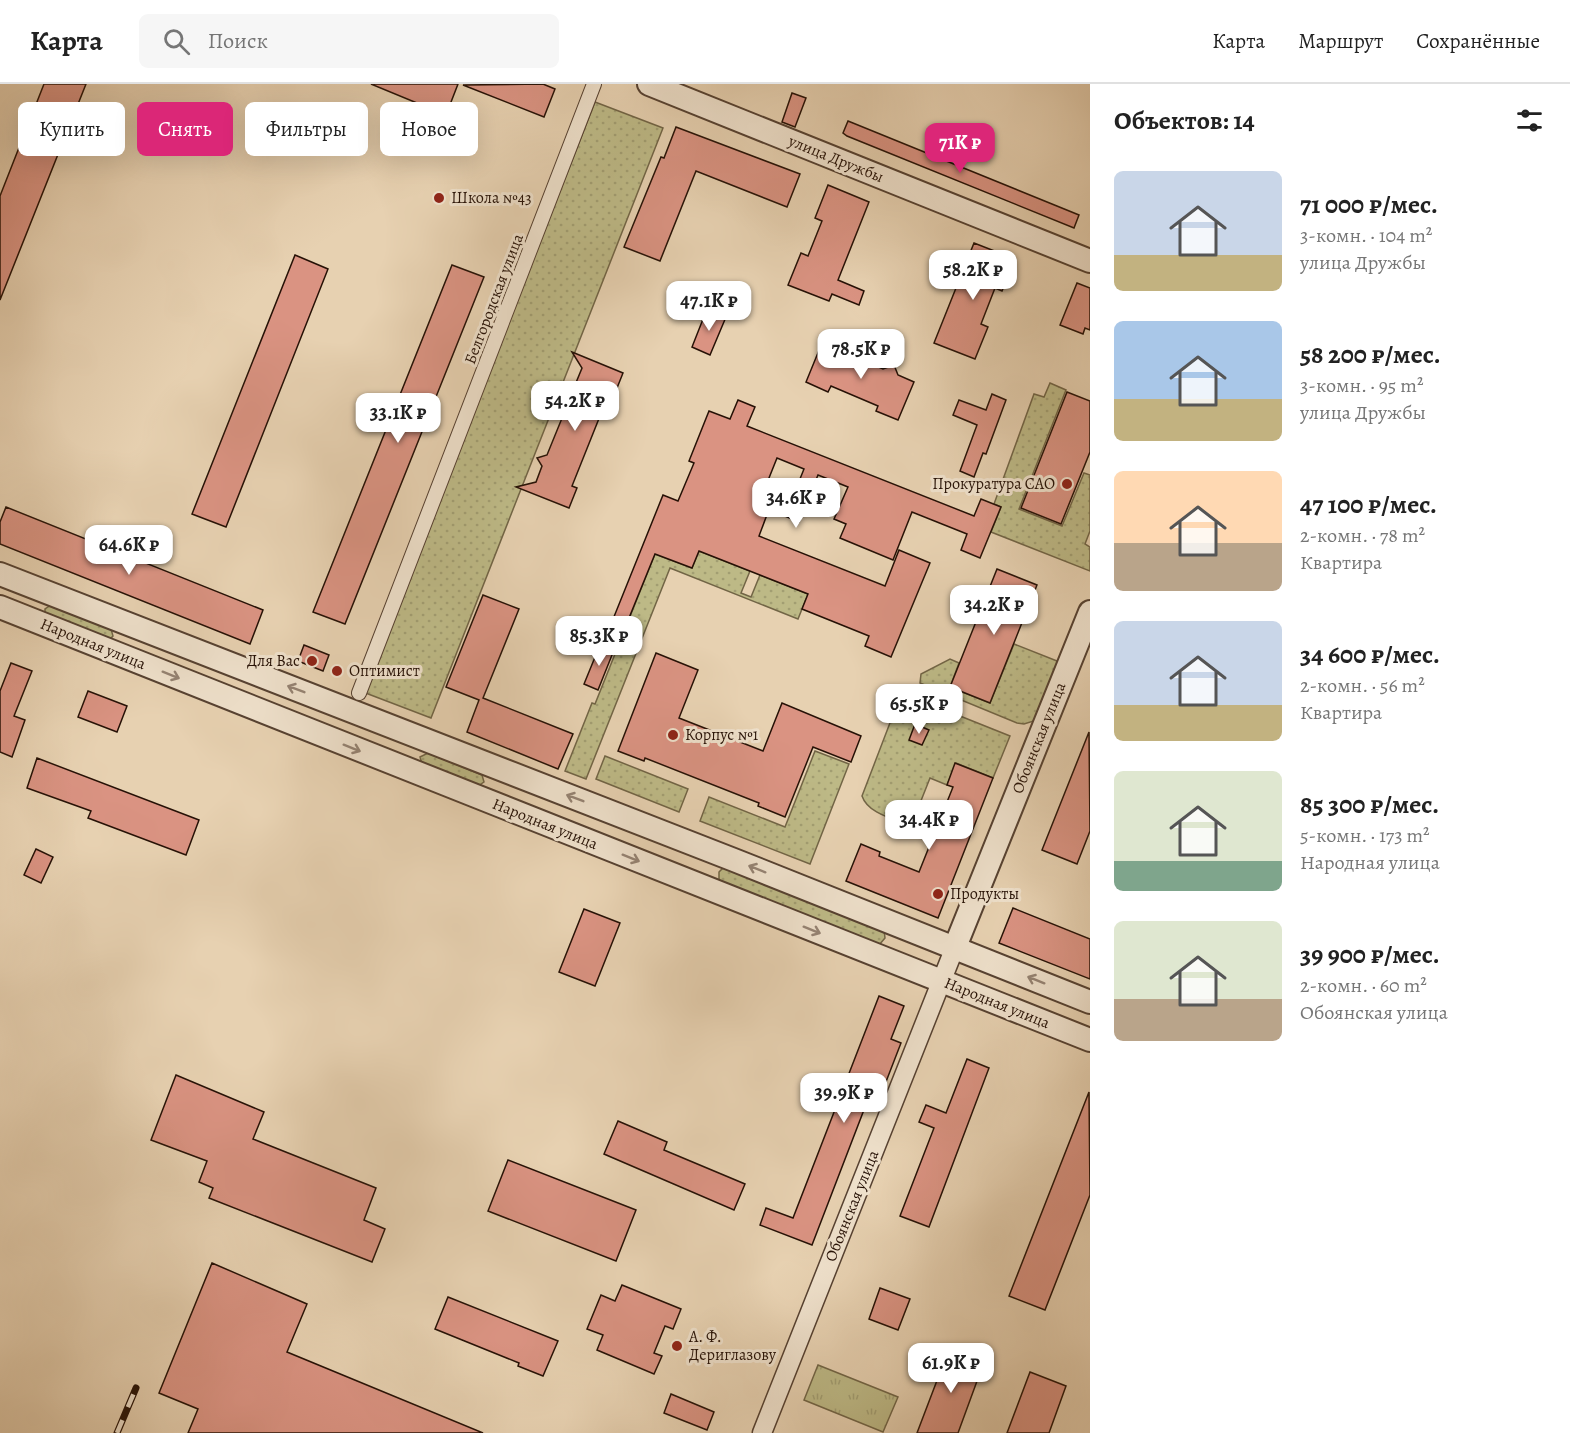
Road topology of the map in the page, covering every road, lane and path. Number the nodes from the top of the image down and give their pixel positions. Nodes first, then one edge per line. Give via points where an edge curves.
1 (594, 84) edge
2 (649, 84) edge
3 (1090, 261) edge
4 (0, 574) edge
5 (0, 607) edge
6 (1090, 612) edge
7 (359, 693) dead end
8 (955, 947) junction
9 (941, 981) junction
10 (1090, 1002) edge
11 (1090, 1040) edge
12 (762, 1433) edge

1 - 7 street, Белгородская улица
2 - 3 street, улица Дружбы
8 -> 4 street, Народная улица
5 -> 9 street, Народная улица
6 - 8 street, Обоянская улица
8 - 9 street, Обоянская улица
10 -> 8 street, Народная улица
9 - 11 street, Народная улица
9 - 12 street, Обоянская улица

